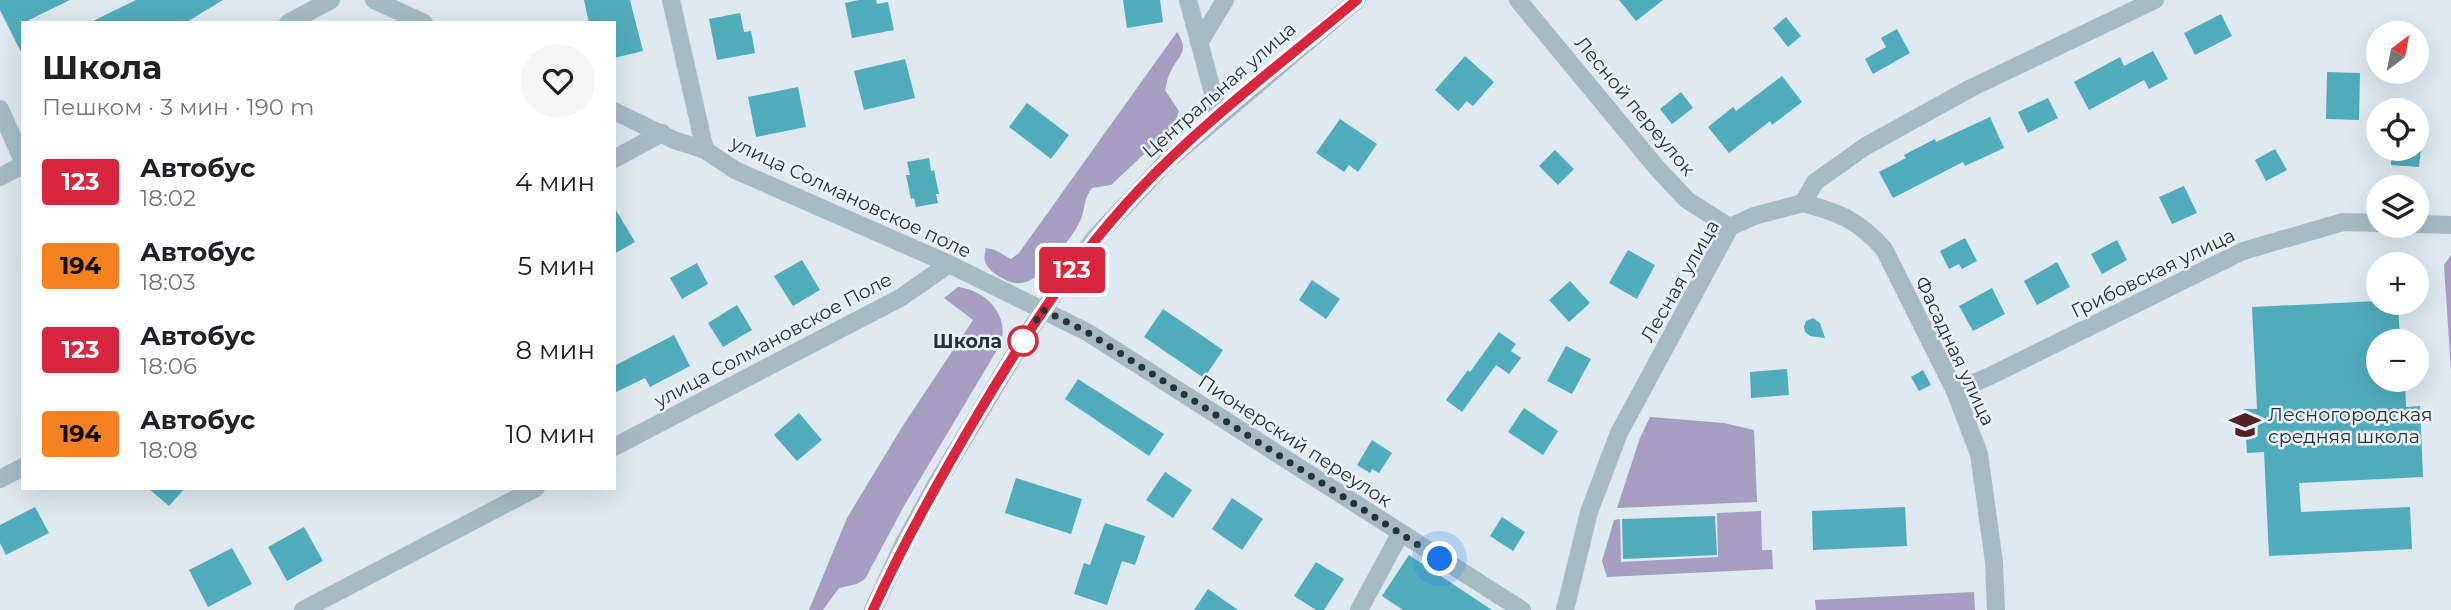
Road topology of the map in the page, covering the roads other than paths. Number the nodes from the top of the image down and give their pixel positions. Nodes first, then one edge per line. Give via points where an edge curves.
1 (331, 0) edge
2 (374, 0) edge
3 (671, 0) edge
4 (1188, 0) edge
5 (1224, 0) edge
6 (1357, 0) edge
7 (1518, 0) edge
8 (2155, 0) edge
9 (392, 4) edge
10 (292, 21) edge
11 (421, 21) edge
12 (1199, 43) junction
13 (0, 109) edge
14 (616, 112) edge
15 (1219, 116) junction
16 (662, 133) junction
17 (705, 150) junction
18 (21, 158) edge
19 (616, 158) edge
20 (21, 164) edge
21 (0, 177) edge
22 (1803, 203) junction
23 (2366, 223) edge
24 (2429, 224) edge
25 (2451, 225) edge
26 (1730, 227) junction
27 (949, 264) junction
28 (1043, 310) junction
29 (1955, 391) junction
30 (616, 446) edge
31 (21, 468) edge
32 (0, 479) edge
33 (532, 490) edge
34 (1400, 534) junction
35 (303, 610) edge
36 (873, 610) edge
37 (1359, 610) edge
38 (1522, 610) edge
39 (1565, 610) edge
40 (1996, 610) edge

1 - 10 street
2 - 9 street
3 - 17 street, улица Солмановское поле
4 - 12 street
5 - 12 street
6 - 15 street, Центральная улица
7 - 26 street, Лесной переулок via 1657,168 1687,200
8 - 22 street via 1971,88 1866,146 1815,182
9 - 11 street
12 - 15 street
13 - 18 street
14 - 16 street
15 - 28 street, Центральная улица via 1167,162 1094,239
16 - 17 street
16 - 19 street
17 - 27 street, улица Солмановское поле via 735,170
20 - 21 street
22 - 26 street, Лесная улица
22 - 29 street, Фасадная улица via 1837,212 1867,230 1884,249
23 - 29 street, Грибовская улица via 2343,222 2243,251
24 - 25 street
26 - 39 street, Лесная улица via 1619,433 1590,512
27 - 28 street, улица Солмановское поле
27 - 30 street, улица Солмановское Поле via 900,298
28 - 34 street, Пионерский переулок via 1087,332
28 - 36 street, Центральная улица via 934,488
29 - 40 street, Фасадная улица via 1979,454
31 - 32 street
33 - 35 street
34 - 37 street
34 - 38 street, Пионерский переулок

